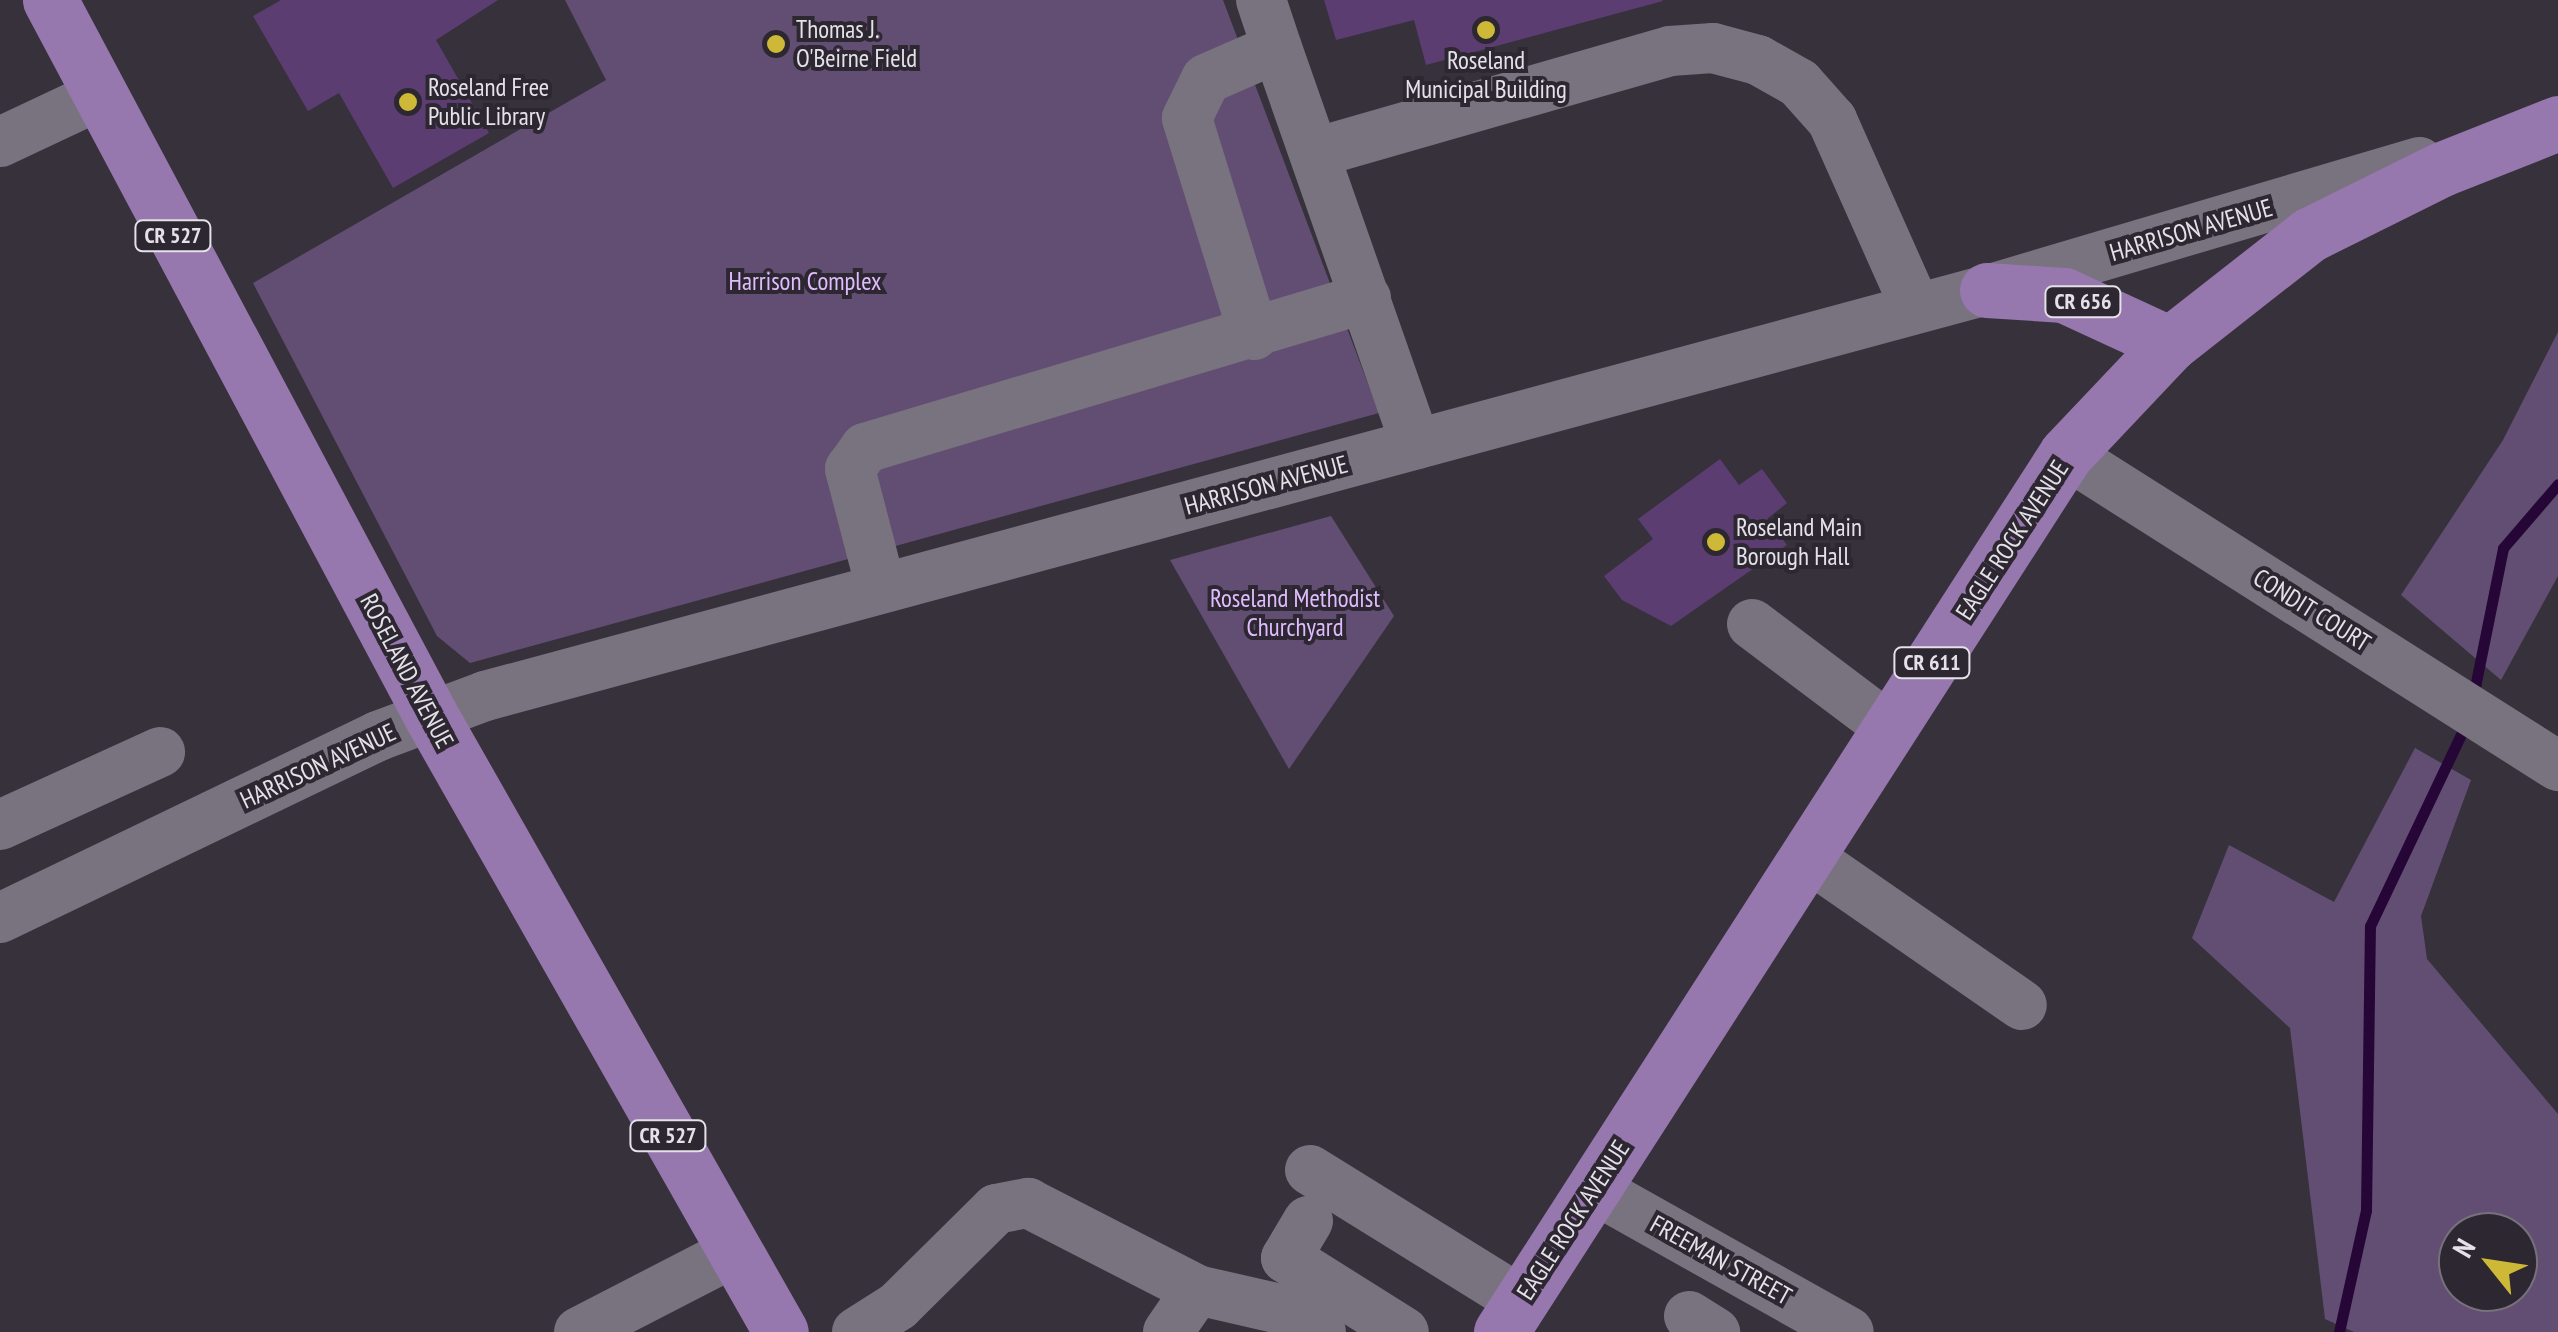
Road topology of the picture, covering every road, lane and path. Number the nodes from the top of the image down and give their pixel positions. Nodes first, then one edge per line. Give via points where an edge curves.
1 (50, 0) edge
2 (1261, 0) edge
3 (1277, 48) junction
4 (98, 96) junction
5 (2558, 122) edge
6 (0, 142) edge
7 (1318, 152) junction
8 (1987, 290) junction
9 (1366, 298) junction
10 (1915, 306) junction
11 (1254, 335) junction
12 (2170, 344) junction
13 (1416, 444) junction
14 (2066, 454) junction
15 (881, 588) junction
16 (1752, 624) dead end
17 (430, 716) junction
18 (1890, 728) junction
19 (160, 752) dead end
20 (2558, 766) edge
21 (0, 825) edge
22 (1808, 857) junction
23 (0, 918) edge
24 (2022, 1005) dead end
25 (1310, 1170) dead end
26 (1594, 1189) junction
27 (1308, 1221) dead end
28 (734, 1252) junction
29 (1197, 1290) junction
30 (1511, 1316) edge
31 (579, 1332) edge
32 (781, 1332) edge
33 (857, 1332) edge
34 (1168, 1332) edge
35 (1322, 1332) edge
36 (1404, 1332) edge
37 (1849, 1332) edge

1 - 4 main road, ROSELAND AVENUE / CR 527
2 - 3 street
3 - 7 street
3 - 11 street via 1206,79 1187,118
4 - 6 street
4 - 17 main road, ROSELAND AVENUE / CR 527
5 - 8 street, HARRISON AVENUE / CR 656
5 - 12 main road, EAGLE ROCK AVENUE / CR 611 via 2442,169 2310,235
7 - 9 street
7 - 10 street via 1670,51 1714,48 1758,60 1798,83 1832,120
8 - 10 street, HARRISON AVENUE / CR 656
8 - 12 main road, CR 656 via 2064,295
9 - 11 street
9 - 13 street
10 - 13 street, HARRISON AVENUE / CR 656
11 - 15 street via 865,448 850,470
12 - 14 main road, EAGLE ROCK AVENUE / CR 611
13 - 15 street, HARRISON AVENUE / CR 656
14 - 18 main road, EAGLE ROCK AVENUE / CR 611
14 - 20 street, CONDIT COURT
15 - 17 street, HARRISON AVENUE / CR 656
16 - 18 street
17 - 23 street, HARRISON AVENUE / CR 656
17 - 28 main road, ROSELAND AVENUE / CR 527
18 - 22 main road, EAGLE ROCK AVENUE / CR 611
19 - 21 street
22 - 24 street
22 - 26 main road, EAGLE ROCK AVENUE / CR 611
25 - 30 street
26 - 30 main road, EAGLE ROCK AVENUE / CR 611
26 - 37 street, FREEMAN STREET
27 - 36 street via 1286,1258
28 - 31 street
28 - 32 main road, ROSELAND AVENUE / CR 527
29 - 33 street via 1028,1202 996,1210 898,1306
29 - 34 street
29 - 35 street via 1289,1311

